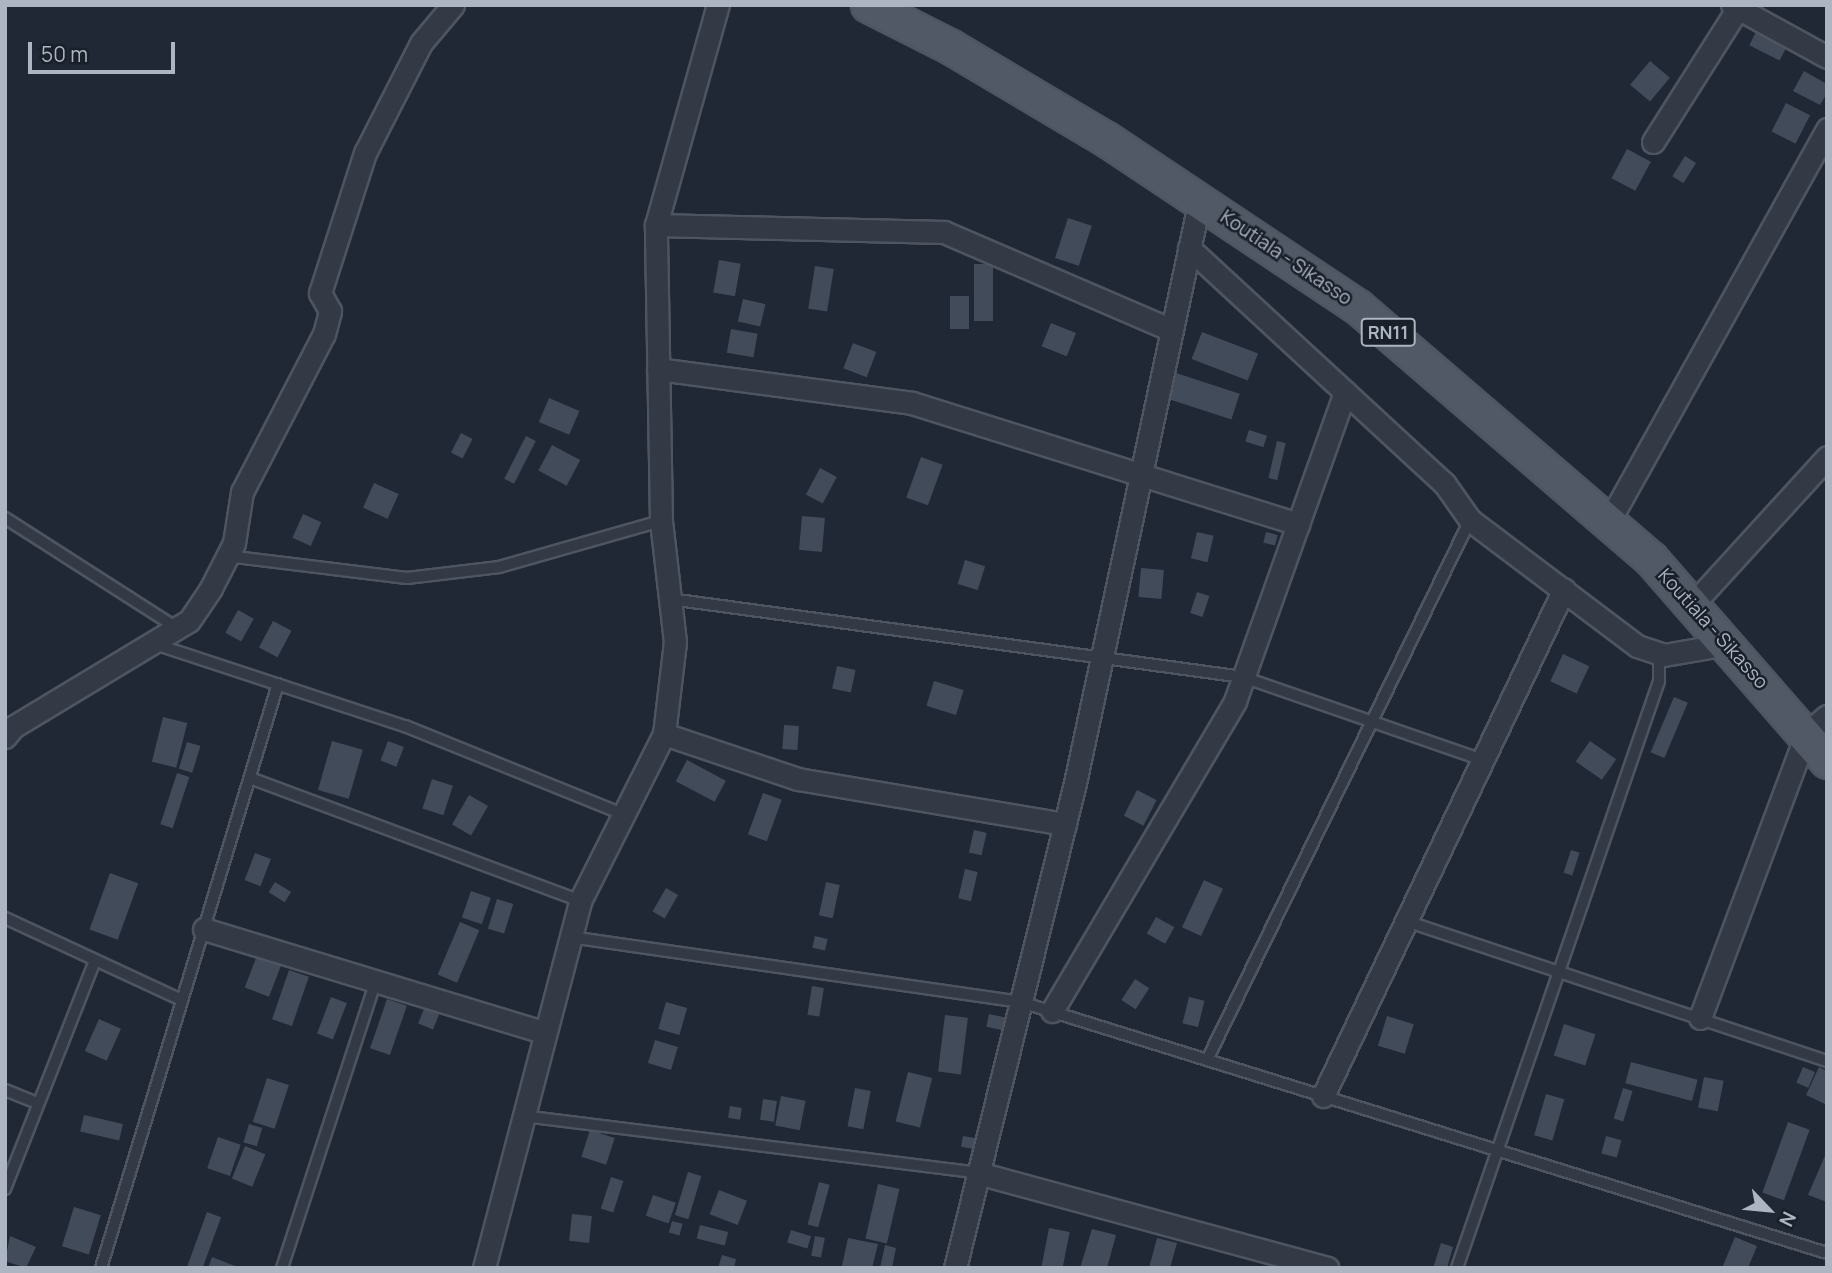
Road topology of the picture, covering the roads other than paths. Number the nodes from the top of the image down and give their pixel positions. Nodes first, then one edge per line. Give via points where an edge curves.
1 (453, 5) edge
2 (718, 5) edge
3 (868, 5) edge
4 (1736, 6) edge
5 (1827, 57) edge
6 (1827, 129) edge
7 (1653, 142) dead end
8 (1200, 198) junction
9 (656, 225) junction
10 (1189, 248) junction
11 (1172, 330) junction
12 (658, 369) junction
13 (1345, 392) junction
14 (1827, 457) edge
15 (1141, 475) junction
16 (5, 518) edge
17 (1470, 520) junction
18 (661, 522) junction
19 (1608, 523) junction
20 (1298, 524) junction
21 (227, 556) junction
22 (1564, 589) junction
23 (670, 599) junction
24 (1693, 604) junction
25 (177, 628) junction
26 (151, 642) junction
27 (1728, 644) junction
28 (1659, 653) junction
29 (1102, 659) junction
30 (1243, 677) junction
31 (278, 684) junction
32 (1372, 722) junction
33 (1816, 725) edge
34 (664, 734) junction
35 (5, 737) edge
36 (1482, 760) junction
37 (1827, 761) edge
38 (250, 778) junction
39 (623, 814) junction
40 (1065, 824) junction
41 (580, 901) junction
42 (5, 918) edge
43 (1406, 921) junction
44 (204, 929) junction
45 (570, 937) junction
46 (95, 960) junction
47 (1559, 972) junction
48 (376, 981) junction
49 (182, 1000) junction
50 (1021, 1002) junction
51 (1052, 1011) junction
52 (1700, 1018) junction
53 (543, 1032) junction
54 (1207, 1060) junction
55 (1827, 1061) edge
56 (5, 1090) edge
57 (1323, 1096) junction
58 (38, 1103) junction
59 (522, 1116) junction
60 (1498, 1150) junction
61 (978, 1173) junction
62 (5, 1189) edge
63 (1827, 1253) edge
64 (101, 1268) edge
65 (282, 1268) edge
66 (484, 1268) edge
67 (955, 1268) edge
68 (1327, 1268) edge
69 (1457, 1268) edge

1 - 21 street via 421,43 365,153 320,293 330,311 324,334 242,492
2 - 9 street
3 - 8 main road, Koutiala - Sikasso / RN11 via 951,47
4 - 5 street
4 - 7 street
6 - 19 street
8 - 10 street
8 - 19 main road, Koutiala - Sikasso / RN11 via 1358,307
9 - 11 street via 944,232
9 - 12 street
10 - 11 street
10 - 13 street
11 - 15 street
12 - 15 street via 912,403
12 - 18 street
13 - 17 street via 1444,483
13 - 20 street
14 - 24 street
15 - 20 street
15 - 29 street
16 - 25 lane
17 - 22 street
17 - 32 lane
18 - 21 lane via 499,567 407,579
18 - 23 street
19 - 24 main road, Koutiala - Sikasso / RN11
20 - 30 street
21 - 25 street via 189,621
22 - 28 street via 1637,646
22 - 36 street
23 - 29 lane
23 - 34 street via 674,642
24 - 27 main road, Koutiala - Sikasso / RN11
25 - 26 street
26 - 31 lane
26 - 35 street via 139,655 13,727
27 - 28 street
27 - 33 main road, Koutiala - Sikasso / RN11
28 - 47 lane via 1659,681
29 - 30 lane
29 - 40 street
30 - 32 lane
30 - 51 street via 1235,701
31 - 38 lane
31 - 39 lane via 405,726
32 - 36 lane
32 - 54 lane
33 - 37 main road, Koutiala - Sikasso / RN11
33 - 52 street
34 - 39 street
34 - 40 street via 798,779
36 - 43 street
38 - 41 lane
38 - 44 lane
39 - 41 street
40 - 50 street
41 - 45 street
42 - 46 lane
43 - 47 lane
43 - 57 street
44 - 48 street
44 - 49 lane
45 - 50 lane
45 - 53 street
46 - 49 lane
46 - 58 lane
47 - 52 lane
47 - 60 lane
48 - 53 street
48 - 65 lane
49 - 64 lane
50 - 51 lane
50 - 61 street
51 - 54 lane
52 - 55 lane
53 - 59 street
54 - 57 lane
56 - 58 lane
57 - 60 lane
58 - 62 lane
59 - 61 lane
59 - 66 street
60 - 63 lane
60 - 69 lane
61 - 67 street
61 - 68 street

